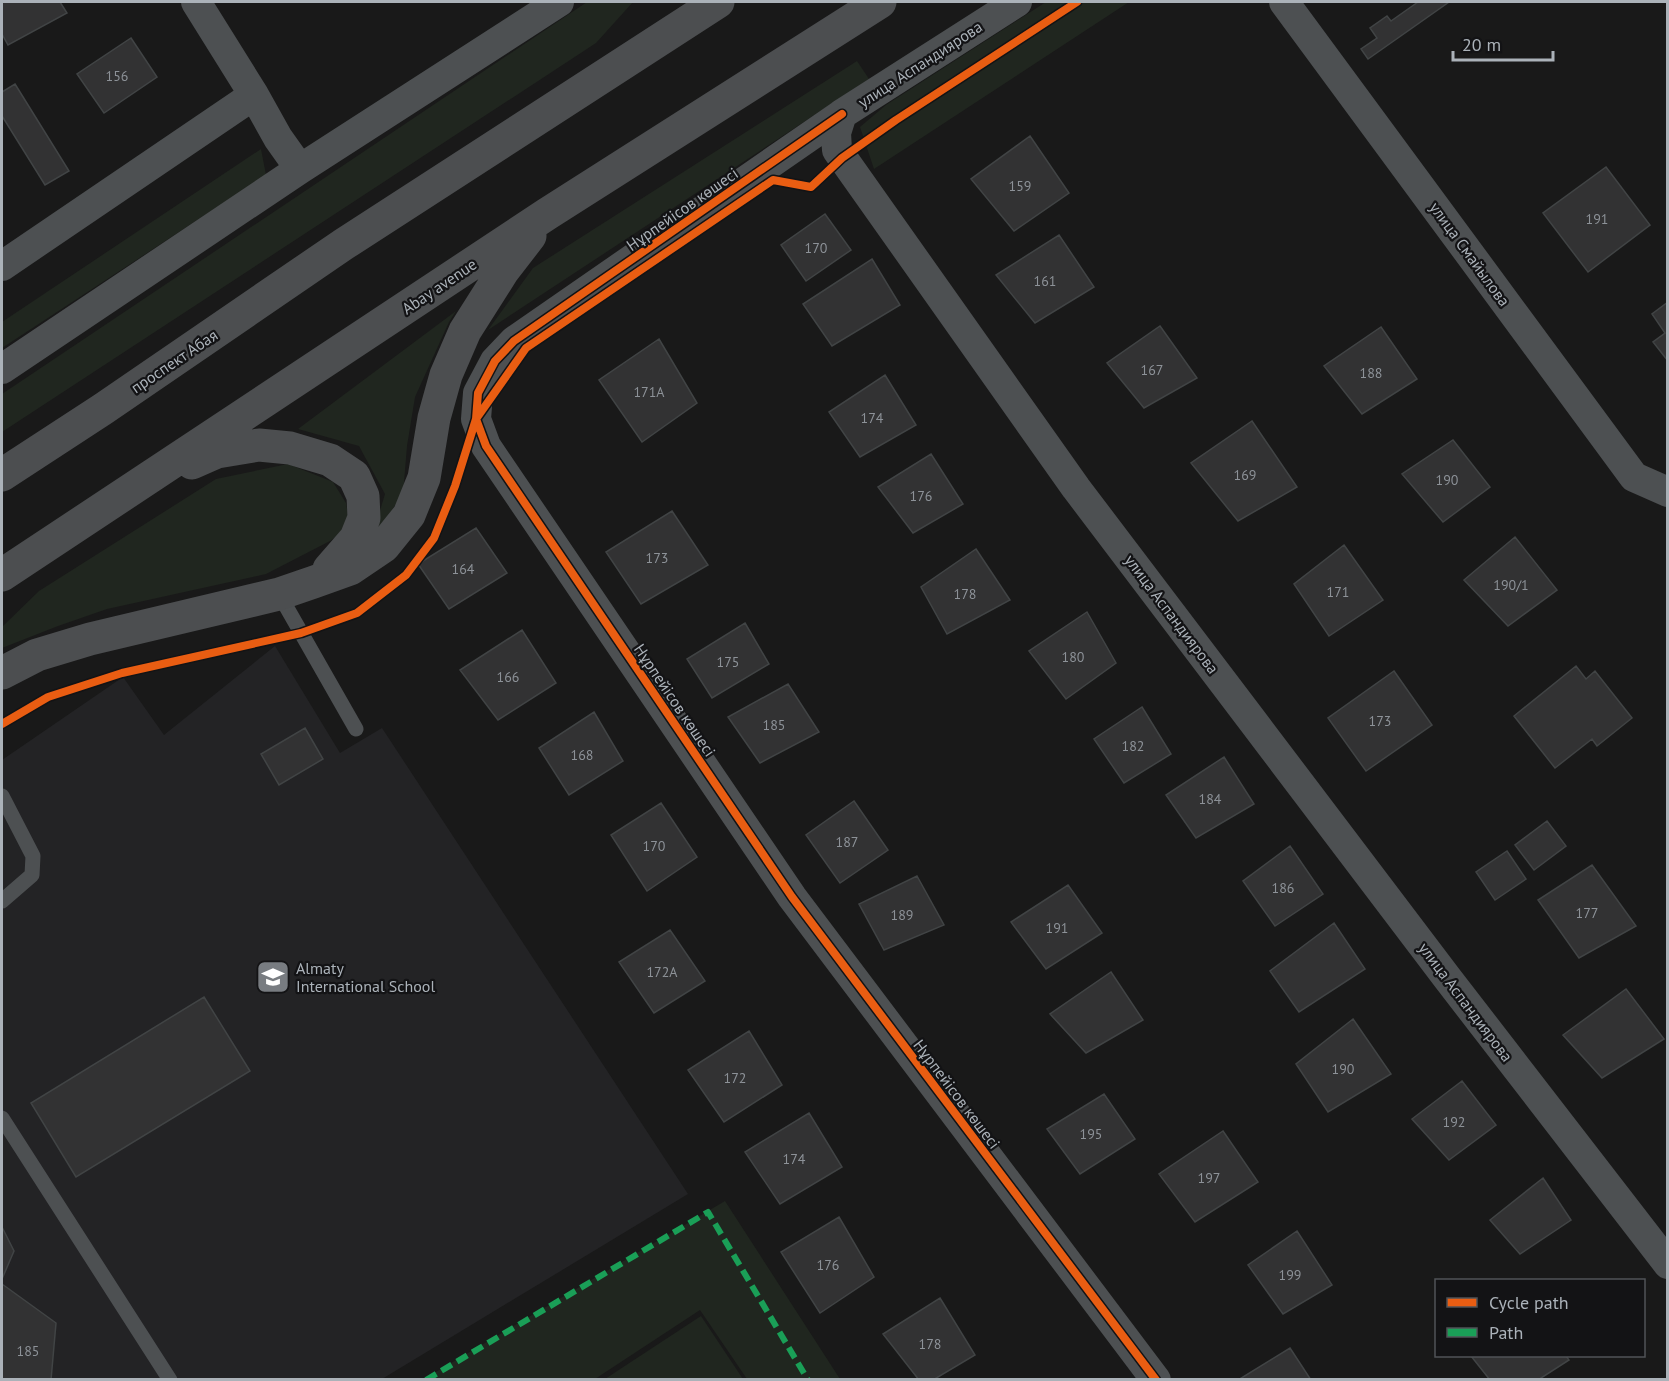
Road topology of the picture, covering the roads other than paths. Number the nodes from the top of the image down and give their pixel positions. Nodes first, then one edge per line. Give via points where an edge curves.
1 (196, 2) edge
2 (559, 2) edge
3 (718, 2) edge
4 (880, 2) edge
5 (1017, 2) edge
6 (1284, 2) edge
7 (254, 95) junction
8 (843, 114) junction
9 (300, 169) junction
10 (547, 214) junction
11 (2, 266) edge
12 (2, 369) edge
13 (2, 475) edge
14 (133, 488) junction
15 (1668, 492) edge
16 (7, 571) edge
17 (314, 582) junction
18 (279, 594) junction
19 (2, 673) edge
20 (356, 729) dead end
21 (2, 796) edge
22 (2, 901) edge
23 (2, 1118) edge
24 (1668, 1264) edge
25 (170, 1380) edge
26 (1156, 1380) edge

1 - 7 street
2 - 9 street
3 - 13 main road, проспект Абая via 344,244
4 - 10 main road, Abay avenue
5 - 8 street, улица Аспандиярова
6 - 15 street, улица Смайылова via 1634,477
7 - 9 street
7 - 11 street
8 - 24 street, улица Аспандиярова via 836,133 837,150 1076,488
8 - 26 street, Нұрпейісов көшесі via 514,341 495,361 478,393 476,419 486,446 792,897
9 - 12 street
10 - 14 main road, Abay avenue
10 - 17 main road via 503,271 465,331 446,375 424,478 409,515 376,552 350,569
14 - 16 main road, Abay avenue
14 - 17 main road via 217,452 259,445 290,448 330,460 354,476 363,496 364,518 356,538
17 - 18 main road
18 - 19 main road via 90,639 36,655
18 - 20 lane
21 - 22 lane via 33,856 33,864 32,875
23 - 25 lane

